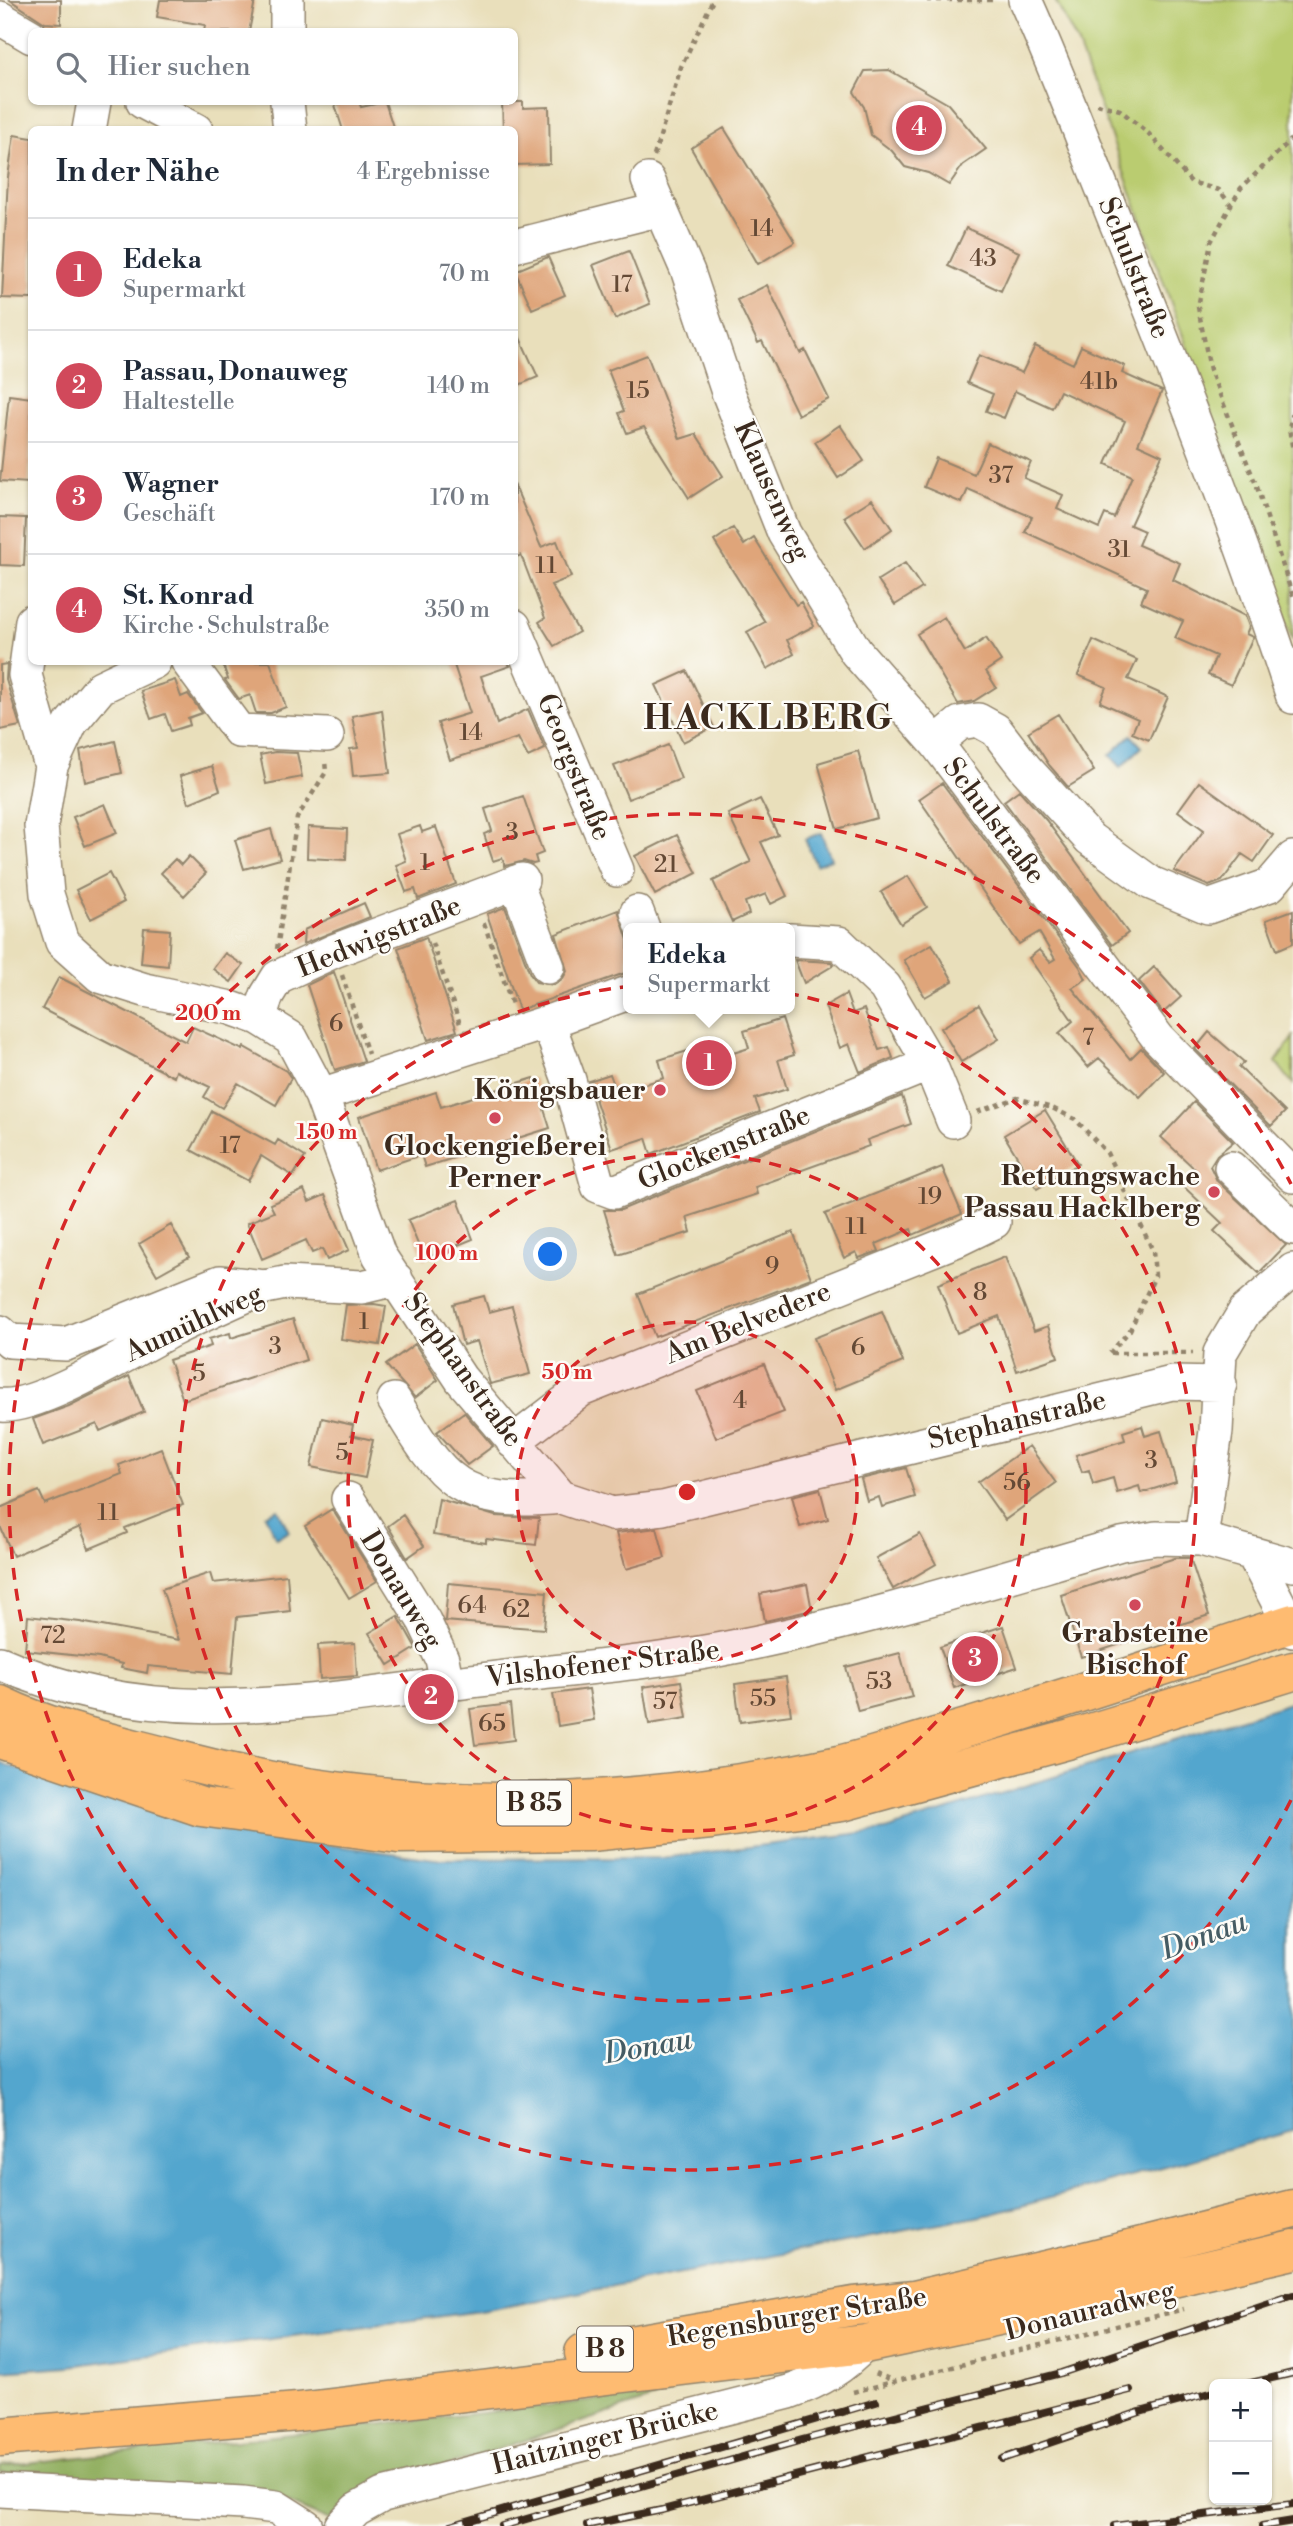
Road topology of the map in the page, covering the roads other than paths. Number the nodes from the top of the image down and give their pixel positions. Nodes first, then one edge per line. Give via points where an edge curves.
1 (287, 0) edge
2 (1025, 0) edge
3 (0, 18) edge
4 (287, 28) edge
5 (28, 35) edge
6 (93, 105) edge
7 (149, 105) edge
8 (287, 105) edge
9 (90, 126) edge
10 (188, 126) edge
11 (290, 126) edge
12 (518, 245) edge
13 (518, 635) edge
14 (28, 652) edge
15 (148, 665) edge
16 (190, 665) edge
17 (1293, 697) edge
18 (325, 735) road end
19 (936, 743) junction
20 (51, 766) junction
21 (1293, 858) edge
22 (617, 870) dead end
23 (795, 940) edge
24 (548, 967) dead end
25 (623, 995) edge
26 (259, 1018) junction
27 (535, 1027) junction
28 (930, 1064) junction
29 (321, 1095) junction
30 (953, 1121) road end
31 (1231, 1168) dead end
32 (1293, 1176) edge
33 (994, 1222) dead end
34 (1293, 1228) edge
35 (1293, 1270) edge
36 (396, 1279) junction
37 (265, 1287) junction
38 (0, 1332) edge
39 (1220, 1368) junction
40 (394, 1400) dead end
41 (0, 1405) edge
42 (513, 1442) junction
43 (561, 1497) junction
44 (348, 1499) dead end
45 (1201, 1539) junction
46 (1254, 1556) junction
47 (1293, 1565) edge
48 (1292, 1626) edge
49 (0, 1663) edge
50 (1293, 1671) edge
51 (447, 1684) junction
52 (0, 1705) edge
53 (0, 1739) edge
54 (1293, 2209) edge
55 (1293, 2250) edge
56 (914, 2300) junction
57 (866, 2344) junction
58 (298, 2412) junction
59 (0, 2437) edge
60 (0, 2490) edge
61 (348, 2518) edge
62 (306, 2526) edge

1 - 4 street
2 - 17 street, Schulstraße via 1182,388
3 - 5 street
6 - 9 street
7 - 10 street
8 - 11 street
12 - 19 street, Klausenweg via 655,195 785,533 856,652
13 - 22 street, Georgstraße
14 - 20 street via 25,675
15 - 20 street, Stephanstraße via 101,687 71,723
16 - 18 street via 239,731
19 - 21 street, Schulstraße via 960,723 978,720 996,730 1090,839 1151,883 1208,907 1270,885
19 - 32 street, Schulstraße via 1158,1038
20 - 26 street, Stephanstraße via 41,826 47,894 62,942 100,976
23 - 28 street via 839,943 885,987
24 - 26 street, Hedwigstraße via 519,881 278,977
25 - 27 street
26 - 29 street, Stephanstraße via 291,1038
27 - 28 street, Glockenstraße via 569,1080 598,1186 614,1192
27 - 29 street
28 - 30 street
29 - 36 street, Stephanstraße via 379,1255
31 - 34 street
33 - 42 street, Am Belvedere via 581,1390
35 - 39 street via 1245,1311
36 - 37 street, Aumühlweg via 362,1287 285,1283
36 - 42 street, Stephanstraße via 461,1378
37 - 38 street via 220,1282 66,1344 10,1341
37 - 41 street, Aumühlweg via 82,1379
39 - 43 street, Stephanstraße via 663,1508 612,1514
39 - 45 street
40 - 43 street via 449,1479 488,1497
42 - 43 street, Stephanstraße
44 - 51 street, Donauweg via 424,1621 442,1659
45 - 46 street, Vilshofener Straße
45 - 51 street, Vilshofener Straße via 1156,1538 1121,1544 870,1617 740,1646
46 - 47 street, Vilshofener Straße
46 - 48 street
48 - 52 main road, B 85 via 1068,1699 836,1765 711,1788 592,1802 414,1801 308,1788 219,1771 45,1724
49 - 51 street, Vilshofener Straße via 39,1681 96,1696 195,1708
50 - 53 main road, B 85 via 1071,1739 842,1801 590,1832 398,1834 201,1807
54 - 56 main road, Regensburger Straße / B 8
55 - 57 main road, Regensburger Straße / B 8
56 - 57 main road, B 8
56 - 58 main road, Regensburger Straße / B 8 via 854,2306 475,2372
57 - 58 main road, Regensburger Straße / B 8
57 - 61 street, Haitzinger Brücke via 824,2379 789,2392 383,2495
58 - 59 main road, Regensburger Straße / B 8
60 - 62 street via 243,2503 276,2507

